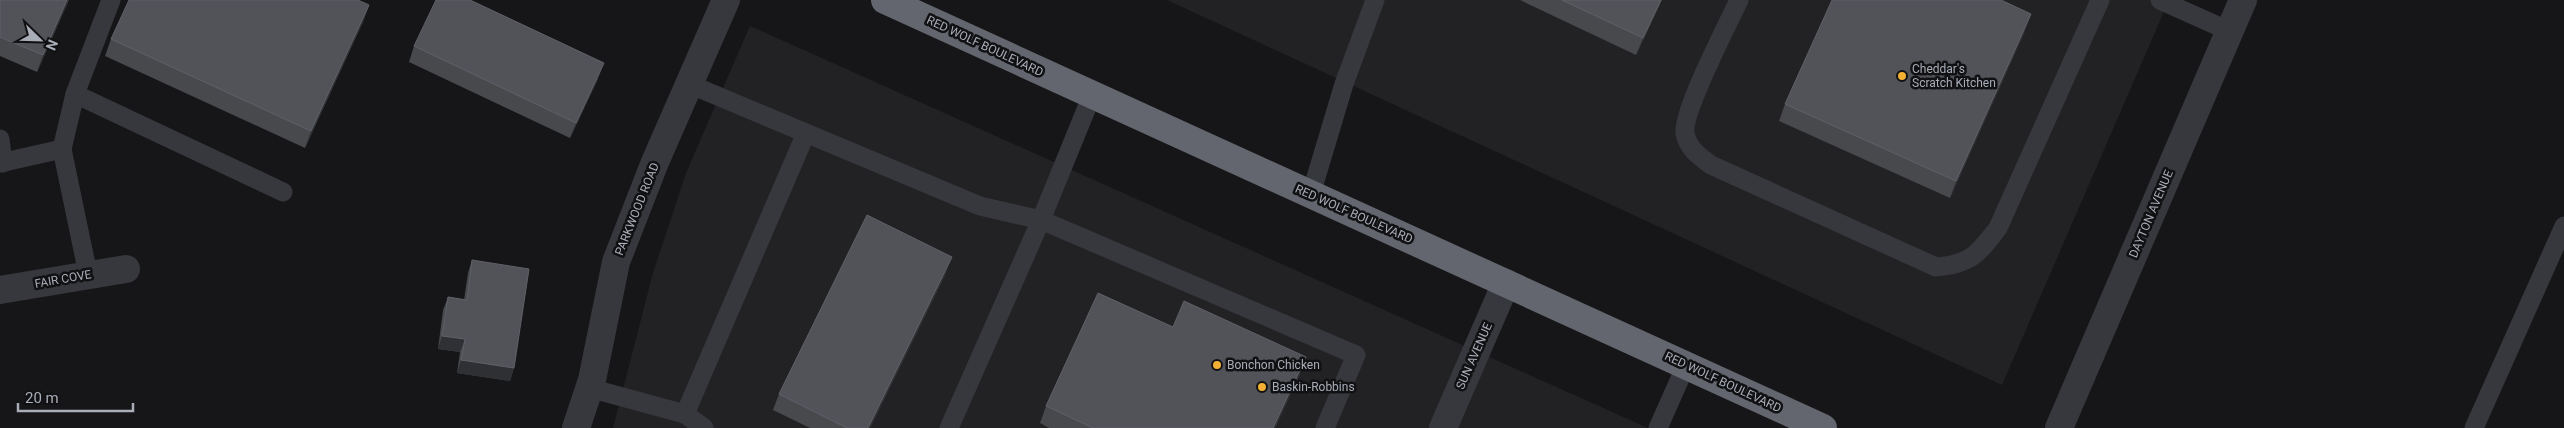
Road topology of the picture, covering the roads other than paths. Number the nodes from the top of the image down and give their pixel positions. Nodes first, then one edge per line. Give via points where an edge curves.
1 (111, 0) edge
2 (726, 0) edge
3 (885, 0) edge
4 (1375, 0) edge
5 (1739, 0) edge
6 (2100, 0) edge
7 (2160, 0) edge
8 (2243, 0) edge
9 (2230, 31) junction
10 (689, 84) junction
11 (75, 94) junction
12 (1092, 95) junction
13 (806, 132) junction
14 (0, 139) edge
15 (62, 149) junction
16 (1, 163) edge
17 (284, 192) dead end
18 (1310, 194) junction
19 (1041, 220) junction
20 (2564, 226) edge
21 (126, 269) dead end
22 (88, 274) junction
23 (1506, 283) junction
24 (0, 290) edge
25 (1686, 365) junction
26 (589, 388) junction
27 (685, 414) junction
28 (576, 428) edge
29 (704, 428) edge
30 (950, 428) edge
31 (1325, 428) edge
32 (1443, 428) edge
33 (1658, 428) edge
34 (1823, 428) edge
35 (2059, 428) edge
36 (2474, 428) edge

1 - 11 lane
2 - 10 street, PARKWOOD ROAD
3 - 12 highway, RED WOLF BOULEVARD
4 - 18 lane via 1344,84
5 - 6 lane via 1689,111 1685,132 1693,152 1711,165 1936,267 1957,265 1978,253 1998,228
7 - 9 lane
8 - 9 street, DAYTON AVENUE
9 - 35 street, DAYTON AVENUE
10 - 13 lane
10 - 26 street, PARKWOOD ROAD via 616,262
11 - 15 lane
11 - 17 lane
12 - 18 highway, RED WOLF BOULEVARD
12 - 19 lane
13 - 19 lane via 980,206
13 - 27 lane
14 - 16 lane
15 - 16 lane
15 - 22 lane
18 - 23 highway, RED WOLF BOULEVARD
19 - 30 lane
19 - 31 lane via 1356,355
20 - 36 lane
21 - 22 street, FAIR COVE
22 - 24 street, FAIR COVE
23 - 25 highway, RED WOLF BOULEVARD
23 - 32 street, SUN AVENUE
25 - 33 lane
25 - 34 highway, RED WOLF BOULEVARD
26 - 27 lane
26 - 28 street, PARKWOOD ROAD
27 - 29 lane

